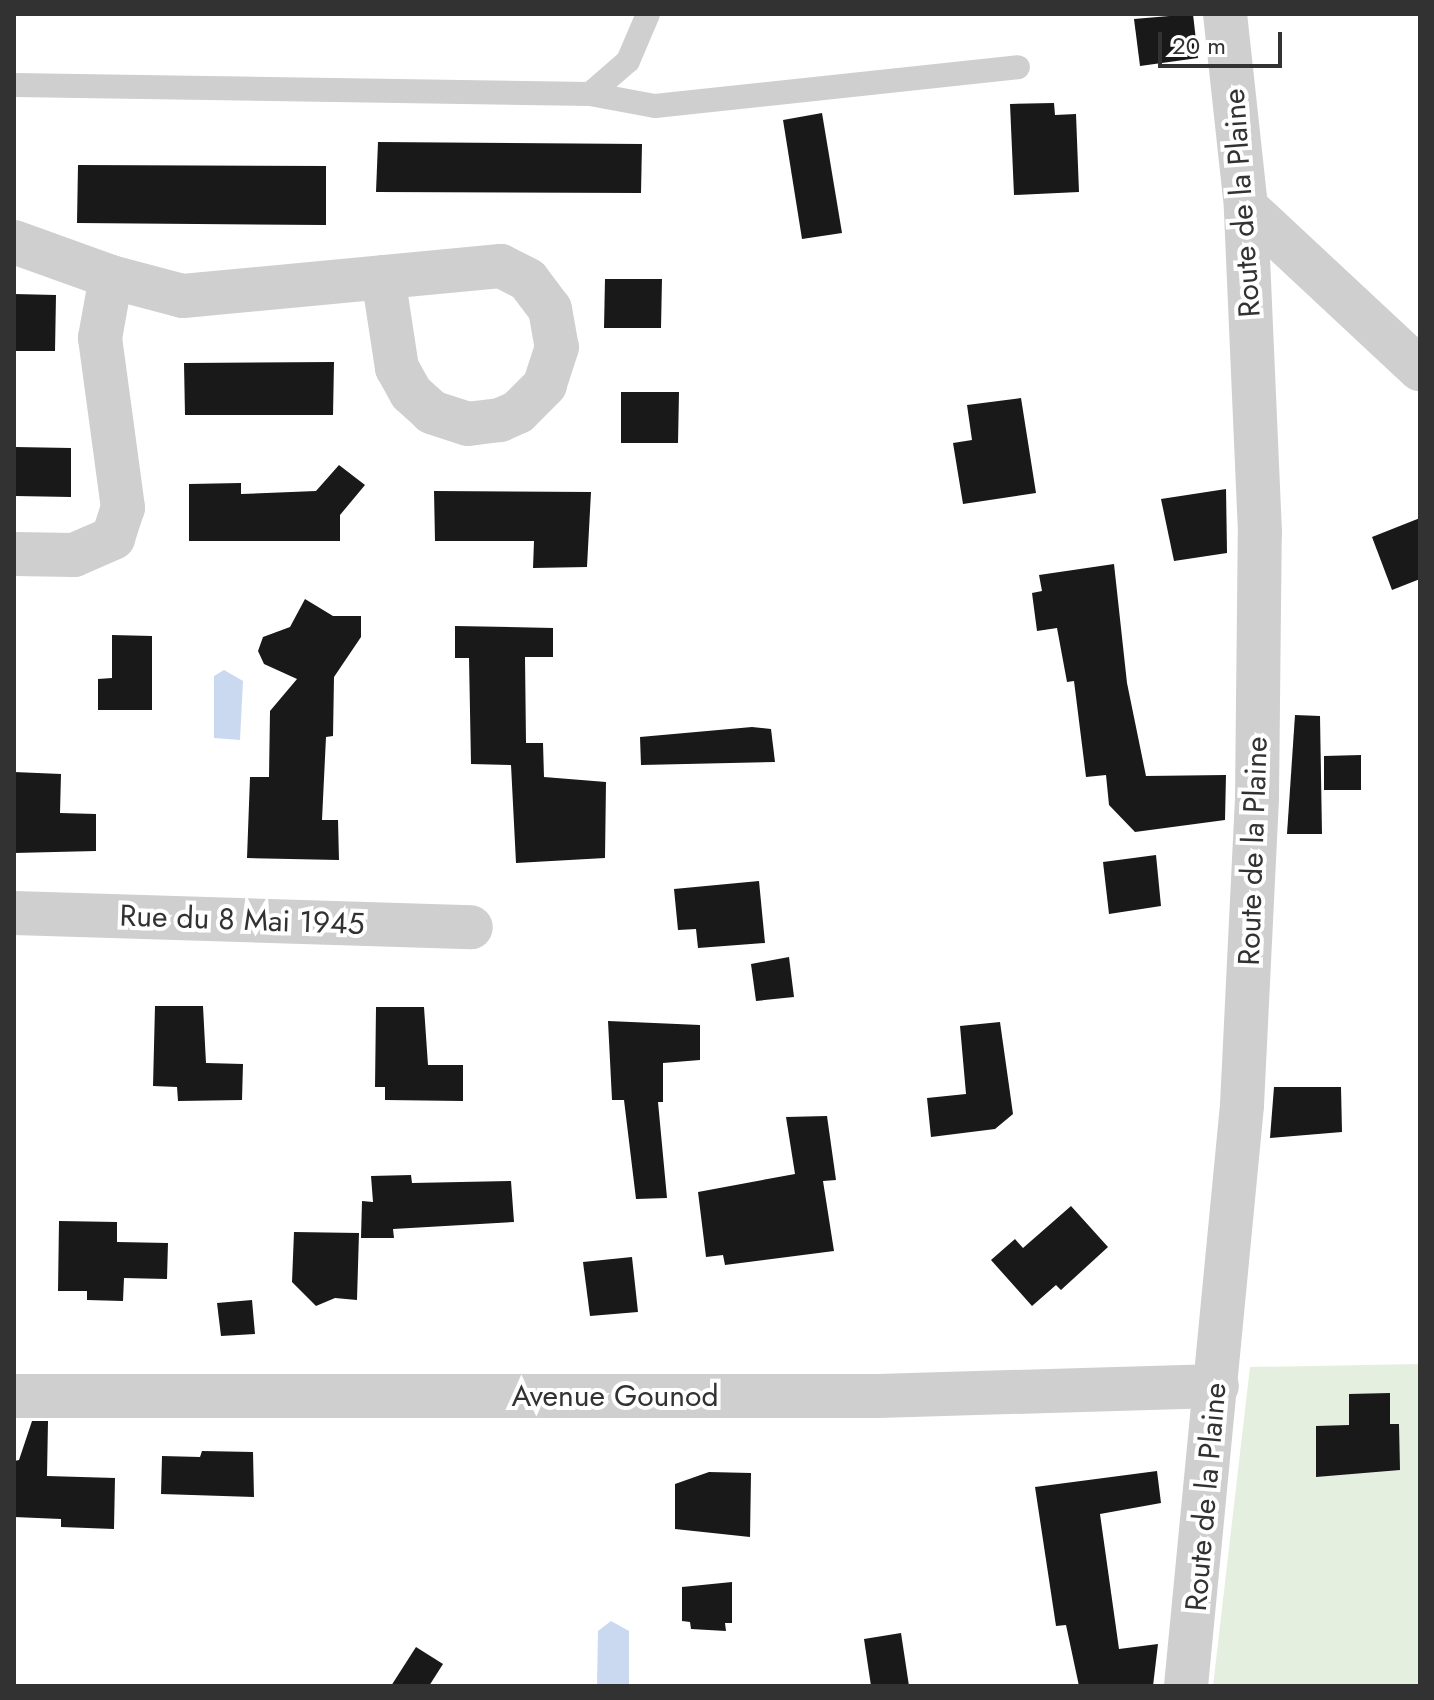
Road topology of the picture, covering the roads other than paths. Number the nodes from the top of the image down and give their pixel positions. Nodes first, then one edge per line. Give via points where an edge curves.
1 (648, 14) edge
2 (1225, 14) edge
3 (1018, 67) dead end
4 (14, 85) edge
5 (590, 94) junction
6 (1246, 207) junction
7 (14, 242) edge
8 (111, 277) junction
9 (383, 277) dead end
10 (1420, 369) edge
11 (14, 554) edge
12 (14, 913) edge
13 (471, 927) dead end
14 (1217, 1386) junction
15 (14, 1396) edge
16 (1186, 1686) edge

1 - 5 lane via 628,61
2 - 6 street, Route de la Plaine
3 - 5 lane via 655,106
4 - 5 lane
6 - 10 street
6 - 14 street, Route de la Plaine via 1260,533 1257,798 1242,1105
7 - 8 street
8 - 9 street via 183,296
8 - 11 street via 100,338 123,508 113,538 74,555
12 - 13 street, Rue du 8 Mai 1945
14 - 15 street, Avenue Gounod via 878,1396
14 - 16 street, Route de la Plaine

